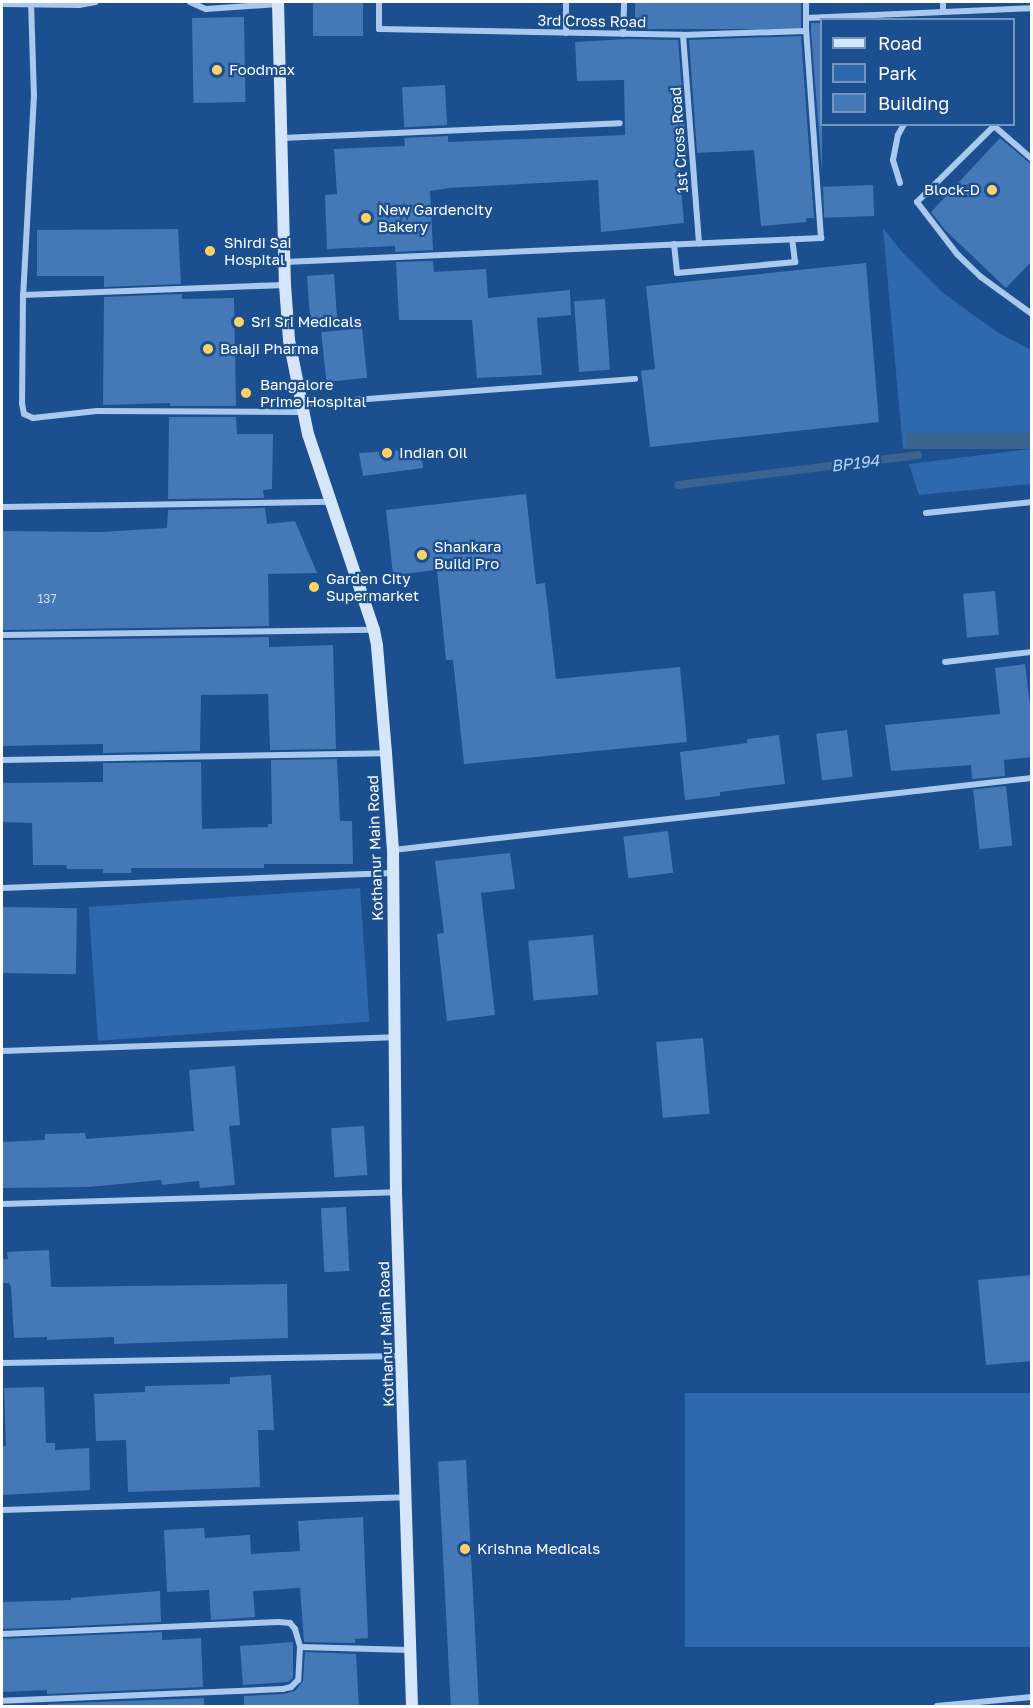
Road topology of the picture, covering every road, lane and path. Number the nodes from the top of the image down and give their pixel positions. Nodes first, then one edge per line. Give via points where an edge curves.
1 (96, 2) edge
2 (190, 2) edge
3 (379, 2) edge
4 (566, 2) edge
5 (624, 2) edge
6 (806, 2) edge
7 (943, 2) edge
8 (31, 3) edge
9 (278, 3) edge
10 (2, 4) edge
11 (1032, 8) edge
12 (943, 12) junction
13 (806, 18) junction
14 (806, 31) junction
15 (566, 33) junction
16 (623, 34) junction
17 (683, 35) junction
18 (620, 123) dead end
19 (903, 126) edge
20 (992, 126) edge
21 (994, 126) edge
22 (282, 138) junction
23 (1032, 159) edge
24 (900, 183) dead end
25 (792, 239) junction
26 (699, 243) junction
27 (674, 244) junction
28 (285, 261) junction
29 (285, 285) junction
30 (23, 295) junction
31 (1032, 314) edge
32 (635, 380) dead end
33 (302, 408) junction
34 (332, 502) junction
35 (1032, 502) edge
36 (2, 507) edge
37 (926, 513) dead end
38 (374, 630) junction
39 (2, 635) edge
40 (1032, 652) edge
41 (945, 662) dead end
42 (386, 753) junction
43 (2, 760) edge
44 (1032, 778) edge
45 (393, 850) junction
46 (393, 873) junction
47 (2, 888) edge
48 (394, 1037) junction
49 (2, 1051) edge
50 (396, 1192) junction
51 (2, 1204) edge
52 (401, 1356) junction
53 (2, 1363) edge
54 (406, 1497) junction
55 (2, 1510) edge
56 (2, 1634) edge
57 (300, 1647) junction
58 (411, 1650) junction
59 (1032, 1697) edge
60 (2, 1701) edge
61 (412, 1707) edge
62 (937, 1707) edge

1 - 8 street
2 - 9 street via 206,9
3 - 15 street, 3rd Cross Road via 379,29
4 - 15 street
5 - 16 street
6 - 13 street
7 - 12 street
8 - 10 street
8 - 30 street via 34,95
9 - 22 main road, Kothanur Main Road
11 - 12 street
12 - 13 street
13 - 14 street
14 - 17 street, 3rd Cross Road
14 - 25 street via 821,238
15 - 16 street, 3rd Cross Road
16 - 17 street, 3rd Cross Road
17 - 26 street, 1st Cross Road
18 - 22 street
19 - 24 street via 893,160
20 - 31 street via 917,202 957,254
21 - 23 street
22 - 28 main road, Kothanur Main Road
25 - 26 street
25 - 27 street via 795,262 677,273
26 - 27 street
27 - 28 street
28 - 29 main road, Kothanur Main Road
29 - 30 street
29 - 33 main road, Kothanur Main Road via 289,340
30 - 33 street via 22,403 24,414 33,418 97,411
32 - 33 street
33 - 34 main road, Kothanur Main Road
34 - 36 street
34 - 38 main road, Kothanur Main Road
35 - 37 street
38 - 39 street
38 - 42 main road, Kothanur Main Road
40 - 41 street
42 - 43 street
42 - 45 main road, Kothanur Main Road
44 - 45 street
45 - 46 main road, Kothanur Main Road
46 - 47 street
46 - 48 main road, Kothanur Main Road
48 - 49 street
48 - 50 main road, Kothanur Main Road
50 - 51 street
50 - 52 main road, Kothanur Main Road
52 - 53 street
52 - 54 main road, Kothanur Main Road
54 - 55 street
54 - 58 main road, Kothanur Main Road
56 - 57 street via 279,1622 290,1623
57 - 58 street
57 - 60 street via 298,1680 283,1689
58 - 61 main road, Kothanur Main Road
59 - 62 street

